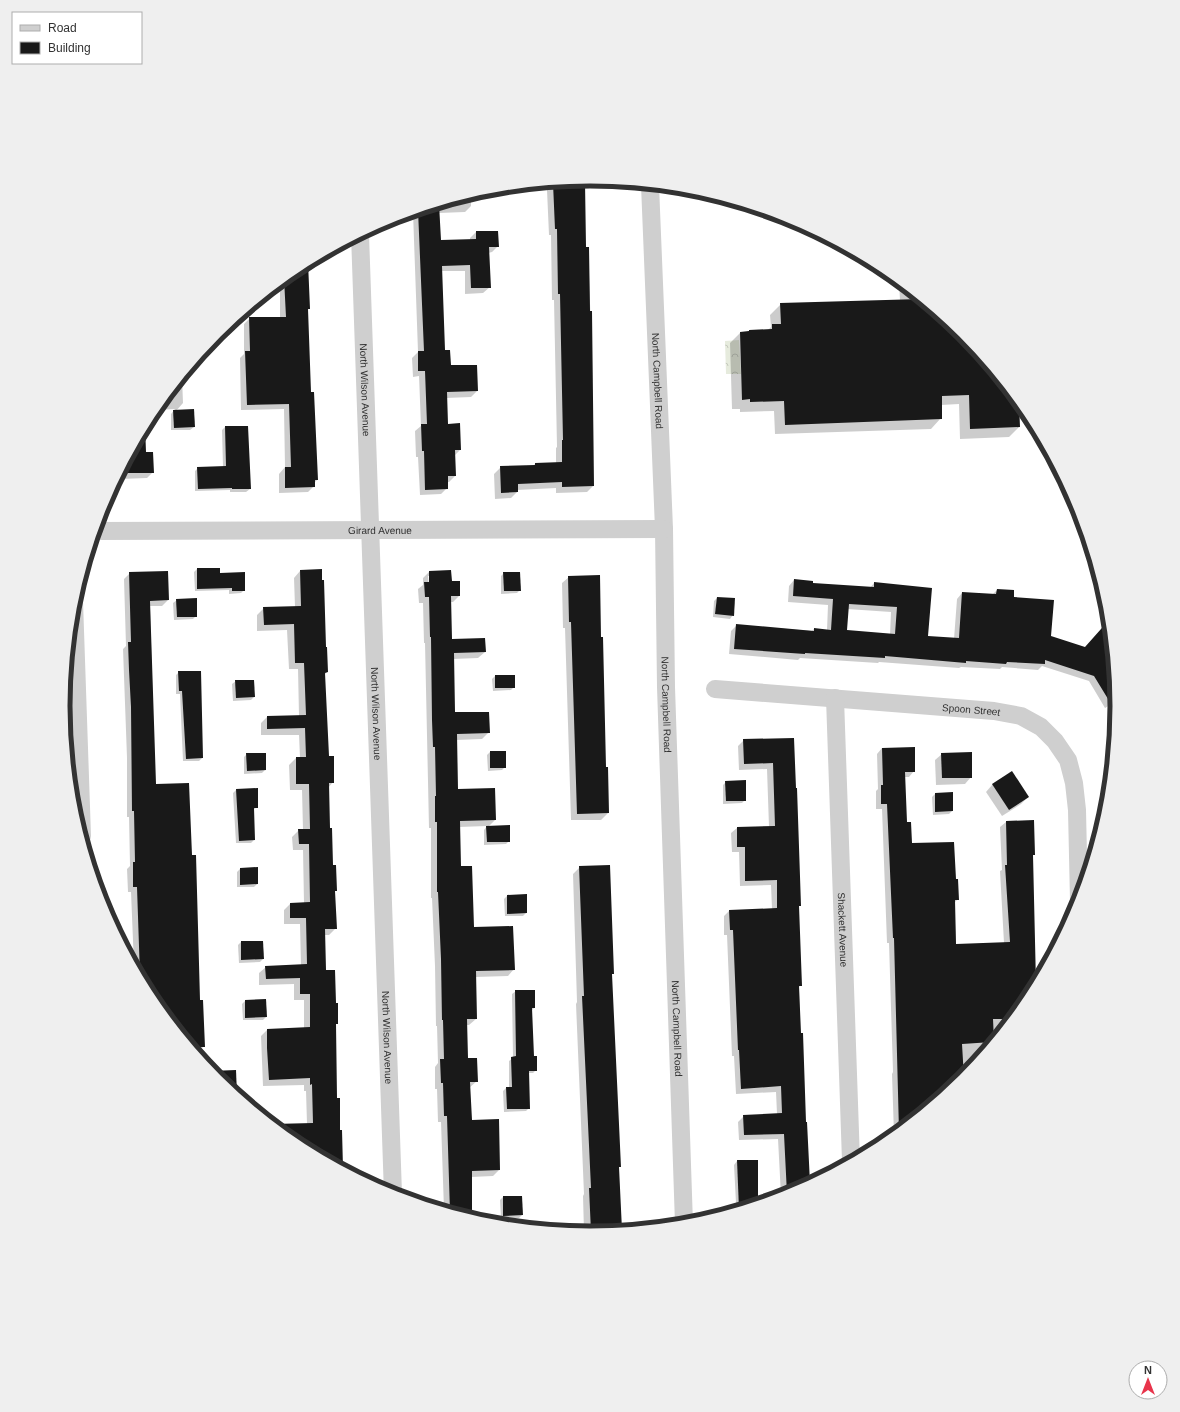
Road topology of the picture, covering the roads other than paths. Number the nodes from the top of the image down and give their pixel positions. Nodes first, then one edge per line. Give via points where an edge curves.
1 (650, 189) edge
2 (360, 240) edge
3 (664, 529) junction
4 (370, 530) junction
5 (101, 531) edge
6 (75, 632) edge
7 (715, 689) dead end
8 (836, 698) junction
9 (81, 812) edge
10 (1078, 883) edge
11 (851, 1155) edge
12 (393, 1187) edge
13 (684, 1217) edge

1 - 3 street, North Campbell Road
2 - 4 street, North Wilson Avenue
3 - 4 street, Girard Avenue
3 - 13 street, North Campbell Road
4 - 5 street, Girard Avenue
4 - 12 street, North Wilson Avenue
6 - 9 street
7 - 8 street, Spoon Street
8 - 10 street, Spoon Street via 994,711 1021,716 1041,727 1068,760 1074,782
8 - 11 street, Shackett Avenue

